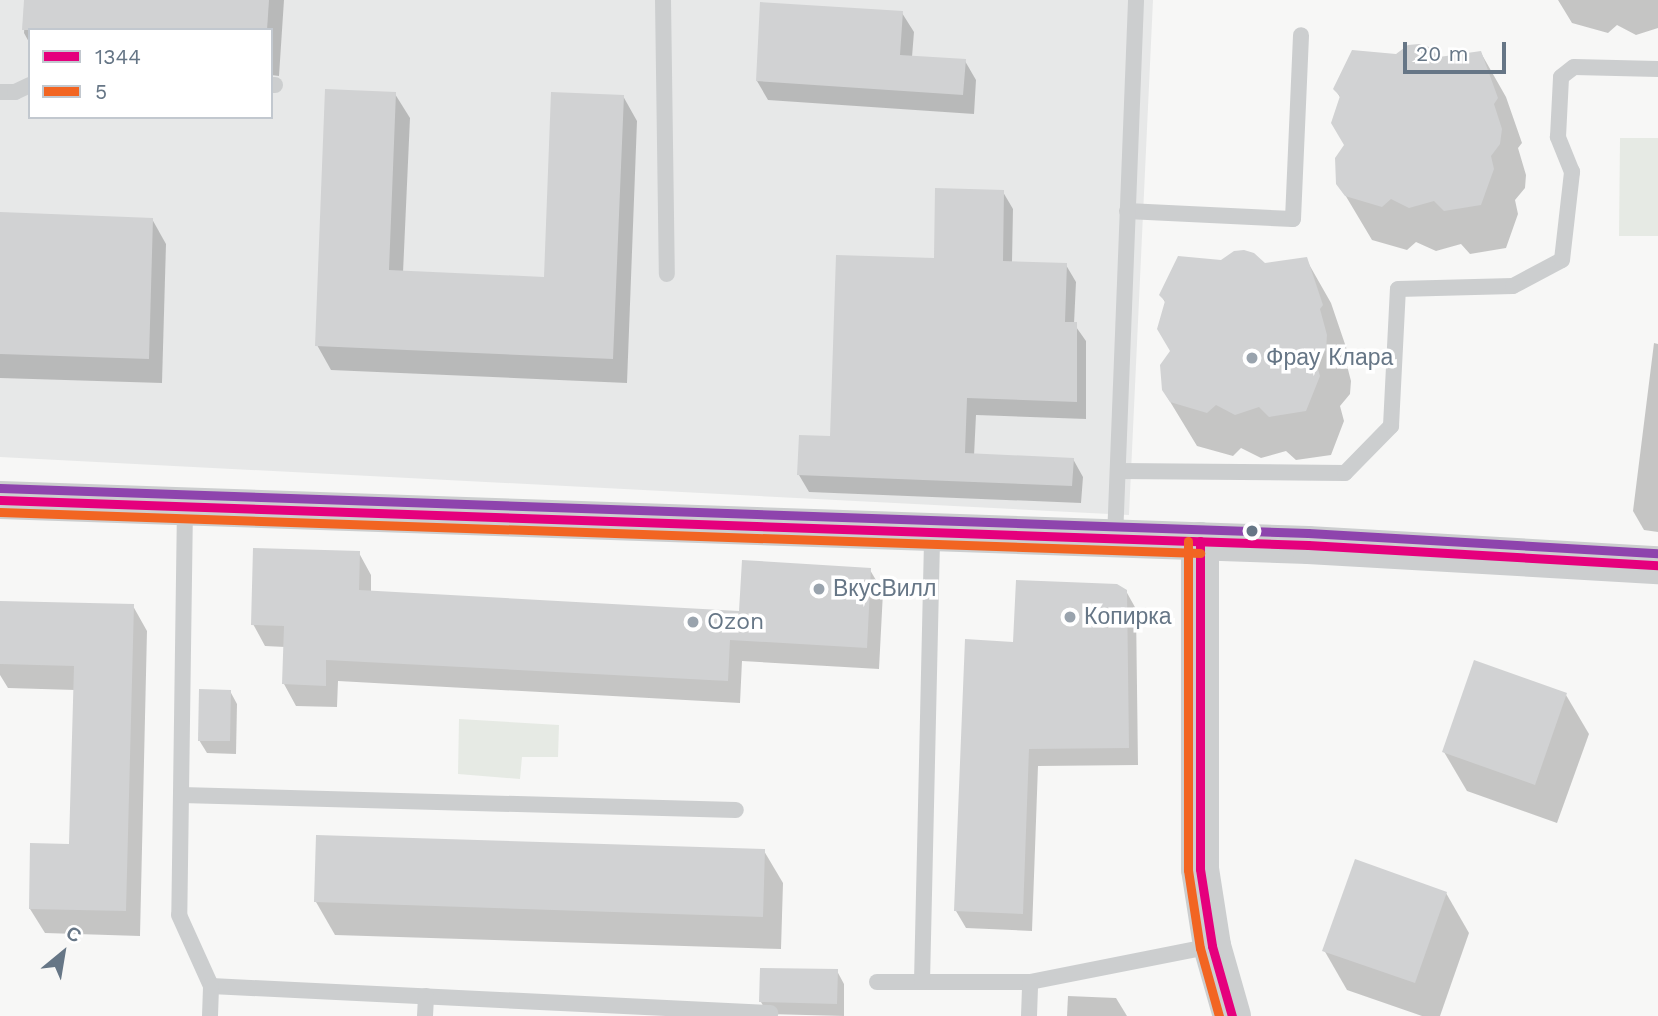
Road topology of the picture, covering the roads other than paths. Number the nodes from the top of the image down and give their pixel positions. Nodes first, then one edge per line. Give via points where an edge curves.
1 (663, 0) edge
2 (1136, 0) edge
3 (1301, 35) dead end
4 (1658, 69) edge
5 (28, 86) edge
6 (0, 92) edge
7 (1127, 211) junction
8 (667, 274) dead end
9 (1118, 471) junction
10 (0, 500) edge
11 (185, 506) junction
12 (932, 531) junction
13 (1115, 538) junction
14 (1200, 541) junction
15 (1658, 565) edge
16 (181, 795) junction
17 (736, 810) dead end
18 (1212, 946) junction
19 (877, 982) dead end
20 (922, 982) junction
21 (1030, 982) junction
22 (211, 986) junction
23 (426, 996) junction
24 (664, 1012) edge
25 (770, 1013) dead end
26 (210, 1016) edge
27 (425, 1016) edge
28 (1029, 1016) edge
29 (1232, 1016) edge

1 - 8 lane
2 - 7 lane
3 - 7 lane via 1293,219
4 - 9 lane via 1574,67 1561,77 1558,137 1572,172 1562,260 1513,286 1398,289 1391,426 1345,473
5 - 6 lane
7 - 9 lane
9 - 13 lane
10 - 11 street
11 - 12 street
11 - 16 lane
12 - 13 street
12 - 20 lane
13 - 14 street
14 - 15 street
14 - 18 street via 1199,869
16 - 17 lane
16 - 22 lane via 179,915
18 - 21 lane
18 - 29 street
19 - 20 lane
20 - 21 lane
21 - 28 lane
22 - 23 lane
22 - 26 lane
23 - 24 lane
23 - 27 lane
24 - 25 lane

